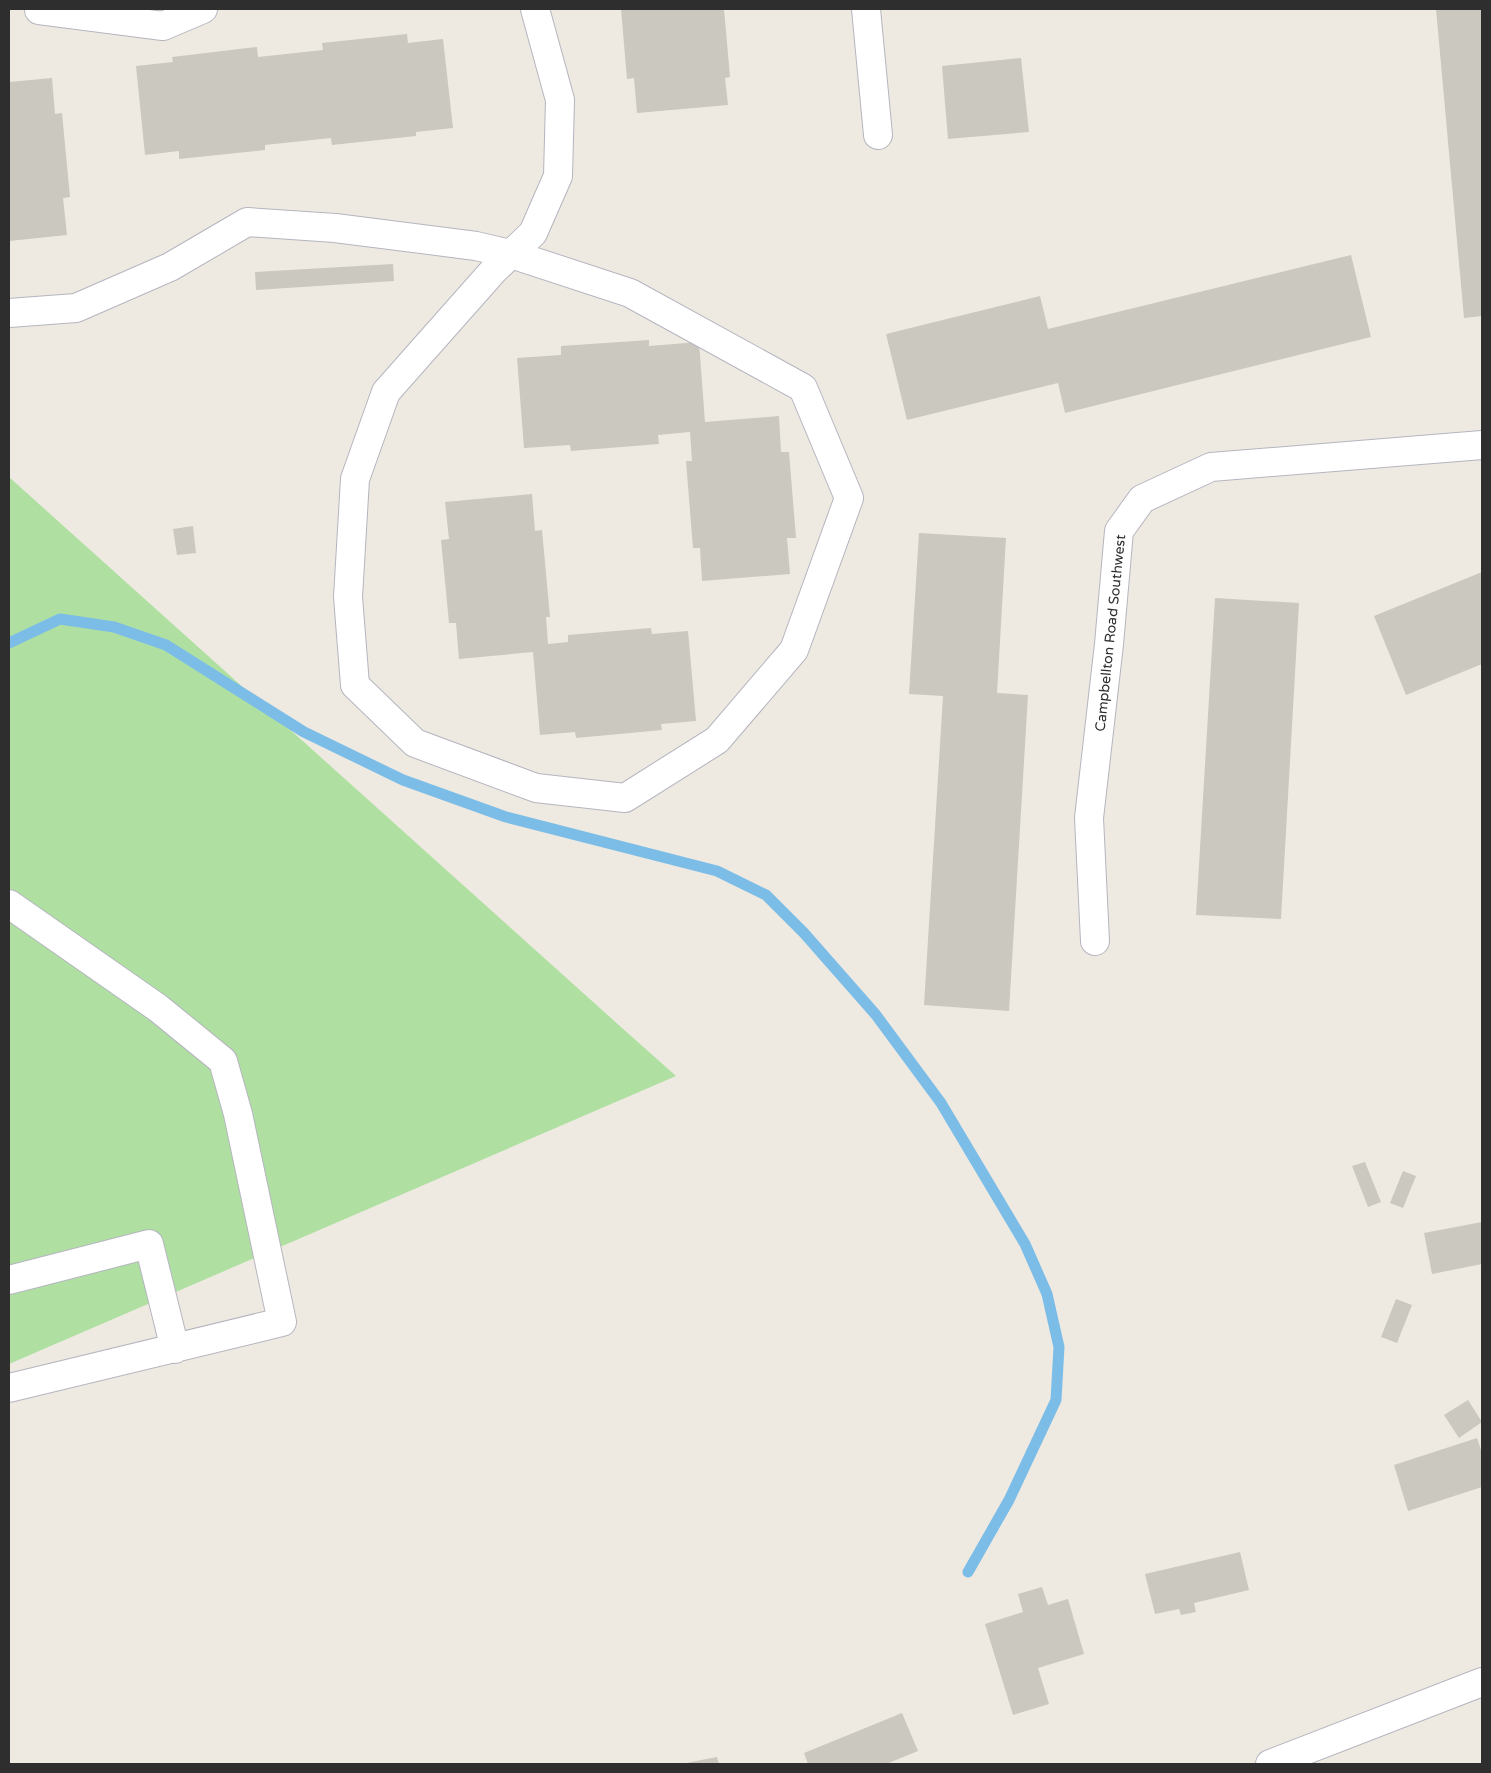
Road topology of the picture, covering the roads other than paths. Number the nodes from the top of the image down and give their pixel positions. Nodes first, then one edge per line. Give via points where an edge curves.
1 (203, 9) edge
2 (535, 9) edge
3 (866, 9) edge
4 (39, 10) dead end
5 (878, 135) dead end
6 (511, 254) junction
7 (9, 313) edge
8 (1482, 445) edge
9 (9, 904) edge
10 (1095, 942) dead end
11 (9, 1280) edge
12 (175, 1349) junction
13 (9, 1388) edge
14 (1482, 1682) edge
15 (1270, 1764) edge

1 - 4 street via 163,26
2 - 6 street via 560,100 558,176 533,233
3 - 5 street
6 - 6 street via 630,293 803,388 850,498 794,650 717,740 625,798 536,788 415,743 355,685 348,597 355,479 386,392
6 - 7 street via 476,246 335,228 246,222 170,267 76,308
8 - 10 street, Campbellton Road Southwest via 1211,467 1142,499 1119,531 1089,818
9 - 12 street via 158,1008 223,1061 238,1114 282,1322
11 - 12 street via 149,1244
12 - 13 street
14 - 15 street

